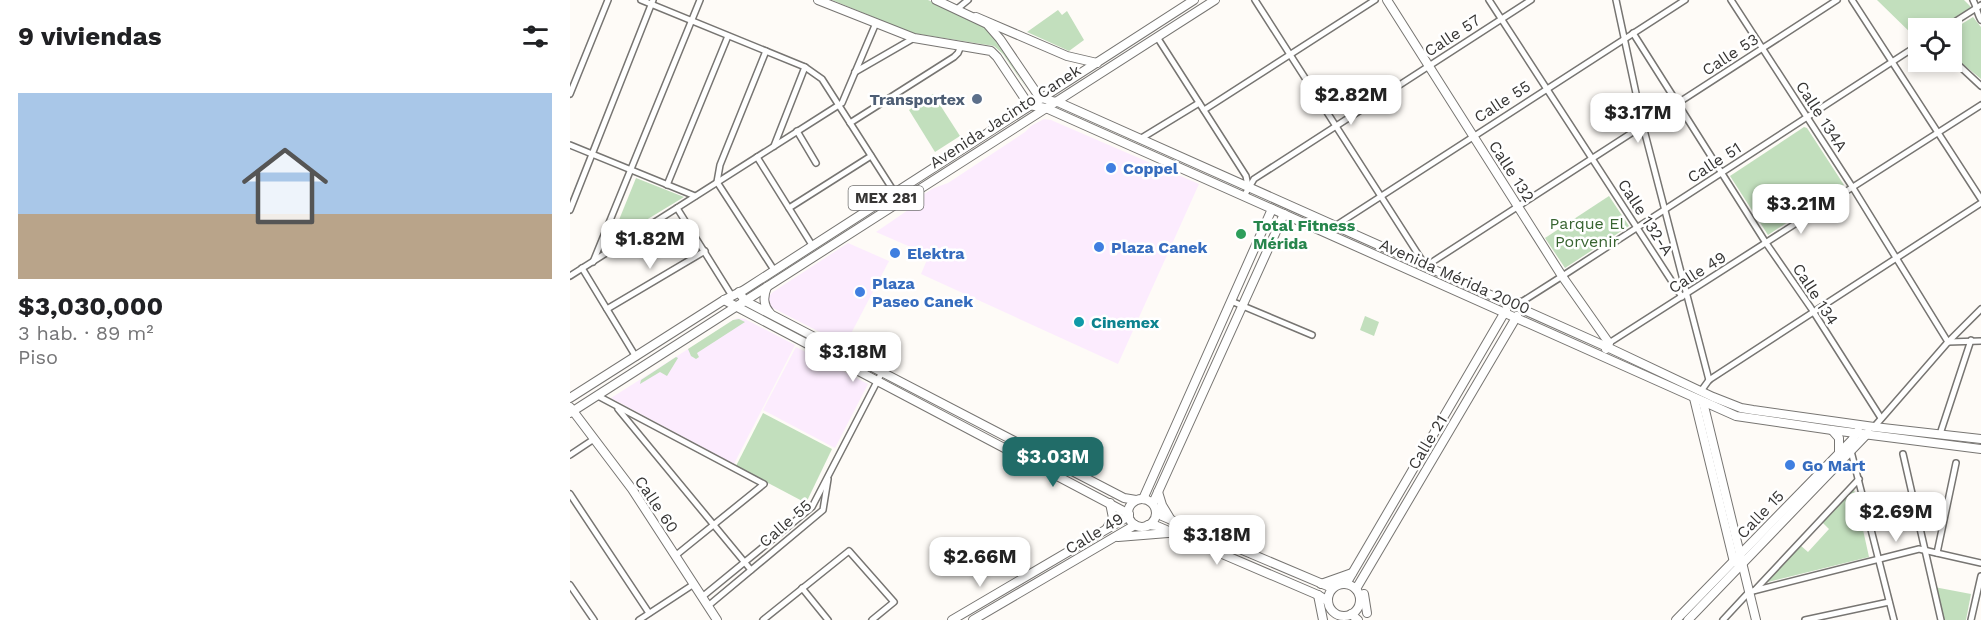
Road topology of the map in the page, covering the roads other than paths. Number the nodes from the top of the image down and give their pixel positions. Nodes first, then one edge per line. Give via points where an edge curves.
1 (608, 0) edge
2 (641, 0) edge
3 (700, 0) edge
4 (818, 0) edge
5 (936, 0) edge
6 (968, 0) edge
7 (1194, 0) edge
8 (1215, 0) edge
9 (1255, 0) edge
10 (1375, 0) edge
11 (1387, 0) edge
12 (1489, 0) edge
13 (1531, 0) edge
14 (1616, 0) edge
15 (1685, 0) edge
16 (1731, 0) edge
17 (1837, 0) edge
18 (1852, 0) edge
19 (1973, 0) edge
20 (652, 2) edge
21 (1979, 6) edge
22 (957, 9) junction
23 (976, 17) junction
24 (1960, 18) edge
25 (1501, 19) junction
26 (1981, 20) edge
27 (692, 21) junction
28 (876, 23) junction
29 (1633, 33) junction
30 (728, 36) junction
31 (1157, 37) junction
32 (914, 38) junction
33 (1623, 39) junction
34 (961, 46) junction
35 (1762, 49) junction
36 (766, 51) junction
37 (1908, 52) edge
38 (1291, 55) junction
39 (1097, 63) junction
40 (1892, 63) junction
41 (1429, 66) junction
42 (806, 67) junction
43 (1962, 68) edge
44 (855, 73) junction
45 (1981, 86) edge
46 (1546, 89) junction
47 (570, 94) edge
48 (1041, 98) junction
49 (1056, 102) junction
50 (1199, 103) junction
51 (1678, 103) junction
52 (838, 105) junction
53 (1029, 105) junction
54 (1981, 105) edge
55 (1046, 108) junction
56 (1204, 110) junction
57 (1807, 118) junction
58 (850, 123) junction
59 (1336, 125) junction
60 (1643, 126) junction
61 (797, 131) junction
62 (1938, 131) junction
63 (1474, 136) junction
64 (1140, 139) junction
65 (570, 145) edge
66 (774, 146) junction
67 (593, 155) junction
68 (871, 156) junction
69 (757, 157) junction
70 (1592, 159) junction
71 (816, 162) dead end
72 (630, 170) junction
73 (1722, 173) junction
74 (717, 182) junction
75 (667, 185) junction
76 (1248, 187) junction
77 (1853, 188) junction
78 (894, 192) junction
79 (695, 196) junction
80 (1244, 196) junction
81 (1381, 196) junction
82 (900, 201) junction
83 (1981, 201) edge
84 (1519, 207) junction
85 (677, 208) junction
86 (789, 208) junction
87 (1272, 209) junction
88 (570, 210) edge
89 (1664, 210) junction
90 (1284, 214) junction
91 (1335, 226) junction
92 (1637, 228) junction
93 (1766, 243) junction
94 (813, 245) junction
95 (705, 251) junction
96 (1897, 258) junction
97 (593, 262) junction
98 (1426, 266) junction
99 (582, 268) junction
100 (774, 270) junction
101 (1422, 275) junction
102 (570, 276) edge
103 (1562, 276) junction
104 (767, 287) junction
105 (732, 296) junction
106 (1684, 296) junction
107 (746, 301) junction
108 (1231, 301) junction
109 (1510, 304) junction
110 (1522, 305) junction
111 (1242, 306) junction
112 (736, 307) junction
113 (607, 309) junction
114 (1981, 309) edge
115 (1813, 312) junction
116 (771, 314) junction
117 (1504, 314) junction
118 (1516, 319) junction
119 (1312, 335) dead end
120 (1971, 340) junction
121 (1981, 341) edge
122 (1948, 342) junction
123 (1608, 345) junction
124 (1602, 356) junction
125 (636, 357) junction
126 (882, 372) junction
127 (1709, 380) junction
128 (877, 381) junction
129 (1701, 391) junction
130 (598, 396) junction
131 (570, 398) edge
132 (1694, 398) junction
133 (1703, 402) junction
134 (616, 406) junction
135 (571, 411) edge
136 (1881, 418) junction
137 (1862, 425) junction
138 (1875, 427) junction
139 (1832, 430) junction
140 (1856, 434) junction
141 (1940, 434) junction
142 (1866, 435) junction
143 (594, 439) junction
144 (1981, 439) edge
145 (1012, 440) junction
146 (1007, 449) junction
147 (1981, 449) edge
148 (1425, 450) junction
149 (1851, 451) junction
150 (1839, 453) junction
151 (1903, 454) dead end
152 (570, 455) edge
153 (1434, 456) junction
154 (1956, 463) dead end
155 (830, 471) junction
156 (1858, 479) junction
157 (1147, 490) junction
158 (1158, 492) junction
159 (570, 494) edge
160 (1124, 498) junction
161 (1139, 500) junction
162 (1110, 503) junction
163 (1154, 506) junction
164 (1129, 515) junction
165 (1172, 520) junction
166 (714, 525) junction
167 (1135, 525) junction
168 (1148, 525) junction
169 (1106, 529) junction
170 (1171, 532) junction
171 (1113, 538) junction
172 (1924, 550) junction
173 (1244, 551) junction
174 (1740, 553) junction
175 (1937, 553) junction
176 (675, 556) junction
177 (1879, 559) junction
178 (1239, 561) junction
179 (1733, 561) junction
180 (744, 562) junction
181 (1743, 562) junction
182 (1981, 563) edge
183 (1737, 569) junction
184 (751, 570) junction
185 (1352, 573) junction
186 (1981, 576) edge
187 (1022, 579) junction
188 (1361, 581) junction
189 (1746, 581) junction
190 (694, 584) junction
191 (1321, 584) junction
192 (1346, 584) junction
193 (570, 585) edge
194 (802, 588) junction
195 (1332, 588) junction
196 (1027, 589) junction
197 (1356, 590) junction
198 (1752, 591) junction
199 (1318, 595) junction
200 (702, 597) junction
201 (1328, 602) junction
202 (1889, 602) junction
203 (708, 606) junction
204 (1359, 606) junction
205 (1331, 610) junction
206 (649, 613) junction
207 (1367, 613) junction
208 (1351, 614) junction
209 (1340, 618) edge
210 (594, 620) edge
211 (639, 620) edge
212 (717, 620) edge
213 (764, 620) edge
214 (828, 620) edge
215 (872, 620) edge
216 (952, 620) edge
217 (973, 620) edge
218 (1324, 620) edge
219 (1358, 620) edge
220 (1376, 620) edge
221 (1676, 620) edge
222 (1688, 620) edge
223 (1723, 620) edge
224 (1756, 620) edge
225 (1805, 620) edge
226 (1894, 620) edge
227 (1941, 620) edge
228 (1971, 620) edge

1 - 47 street
2 - 20 street
3 - 27 street
4 - 28 street
5 - 22 street
6 - 22 street
7 - 39 main road, Avenida Jacinto Canek / MEX 281
8 - 31 main road, Avenida Jacinto Canek / MEX 281
9 - 38 street
10 - 38 street
11 - 41 street, Calle 132
12 - 25 street, Calle 132-A
13 - 25 street, Calle 57
14 - 33 street
15 - 29 street, Calle 55
16 - 35 street, Calle 134A
17 - 35 street, Calle 53
18 - 40 street
19 - 21 street
20 - 27 street
20 - 67 street
21 - 24 street
21 - 26 street
22 - 23 street
23 - 39 main road via 1067,56
23 - 48 street via 994,31
25 - 41 street, Calle 57
25 - 46 street, Calle 132-A
27 - 30 street
27 - 72 street
28 - 32 street
28 - 44 street
29 - 33 street, Calle 55
29 - 51 street, Calle 134
30 - 36 street
30 - 75 street
31 - 49 main road, Avenida Jacinto Canek / MEX 281
31 - 50 street
32 - 34 street
32 - 44 street
33 - 46 street, Calle 55
33 - 60 street
34 - 53 street via 991,51
34 - 58 street via 954,57
35 - 51 street, Calle 53
35 - 57 street, Calle 134A
36 - 42 street
36 - 74 street via 720,165
37 - 40 street, Calle 51
38 - 56 street
38 - 59 street
39 - 48 main road, Avenida Jacinto Canek / MEX 281
40 - 57 street, Calle 51
40 - 62 street
41 - 59 street, Calle 57
41 - 63 street, Calle 132
42 - 52 street via 822,79
42 - 66 street
43 - 45 street
44 - 52 street
46 - 63 street, Calle 55
46 - 70 street, Calle 132-A
48 - 49 street, Avenida Mérida 2000
48 - 53 main road, Avenida Jacinto Canek / MEX 281
49 - 55 main road, Avenida Jacinto Canek / MEX 281
49 - 64 street, Avenida Mérida 2000
50 - 56 street
50 - 64 street
51 - 60 street, Calle 53
51 - 73 street, Calle 134
52 - 58 street
52 - 61 street
53 - 55 street, Avenida Mérida 2000
53 - 78 main road, Avenida Jacinto Canek / MEX 281
54 - 62 street, Calle 49
55 - 80 street, Avenida Mérida 2000
55 - 82 main road, Avenida Jacinto Canek / MEX 281
56 - 76 street via 1246,176
57 - 73 street, Calle 51
57 - 77 street, Calle 134A
58 - 68 street
59 - 76 street, Calle 57 via 1254,179
59 - 81 street
60 - 70 street, Calle 53
60 - 89 street
61 - 66 street
61 - 71 street
62 - 77 street, Calle 49
62 - 83 street
63 - 81 street, Calle 55
63 - 84 street, Calle 132
64 - 76 street, Avenida Mérida 2000
65 - 67 street
66 - 69 street
67 - 72 street
67 - 88 street
68 - 78 street
68 - 86 street
69 - 74 street
69 - 86 street
70 - 84 street, Calle 53
70 - 92 street, Calle 132-A
72 - 75 street
72 - 97 street
73 - 89 street, Calle 51
73 - 93 street, Calle 134
74 - 79 street
74 - 100 street
75 - 79 street
76 - 80 street, Calle 57
76 - 91 street, Avenida Mérida 2000
77 - 93 street, Calle 49
77 - 96 street, Calle 134A
78 - 82 street
78 - 94 main road, Avenida Jacinto Canek / MEX 281
79 - 85 street
80 - 87 street, Avenida Mérida 2000
81 - 91 street, Calle 55
81 - 98 street
82 - 104 main road, Avenida Jacinto Canek / MEX 281
83 - 96 street
84 - 98 street, Calle 53
84 - 103 street, Calle 132
85 - 95 street
85 - 97 street
86 - 94 street
87 - 90 street, Avenida Mérida 2000
87 - 108 street
89 - 92 street, Calle 51
89 - 106 street
90 - 101 street, Avenida Mérida 2000
90 - 111 street
91 - 98 street, Avenida Mérida 2000
92 - 103 street, Calle 51
92 - 106 street, Calle 132-A
93 - 106 street, Calle 49
93 - 115 street, Calle 134
94 - 100 main road, Avenida Jacinto Canek / MEX 281
95 - 105 street
95 - 113 street
96 - 115 street
96 - 122 street, Calle 134A
97 - 99 street
98 - 101 street
98 - 109 street, Avenida Mérida 2000
99 - 102 street
99 - 113 street
100 - 105 main road, Avenida Jacinto Canek / MEX 281
101 - 117 street, Avenida Mérida 2000
103 - 110 street, Calle 51
103 - 123 street, Calle 132
104 - 107 main road, Avenida Jacinto Canek / MEX 281
104 - 116 street via 764,301
105 - 107 street
105 - 112 street
105 - 125 main road, Avenida Jacinto Canek / MEX 281
106 - 123 street, Calle 49
106 - 127 street
107 - 112 main road, Avenida Jacinto Canek / MEX 281
107 - 116 street
108 - 111 street
108 - 157 street
109 - 110 street, Avenida Mérida 2000
109 - 117 street, Calle 21
110 - 118 street, Calle 21
110 - 123 street, Avenida Mérida 2000
111 - 119 street
111 - 158 street
112 - 128 street
112 - 130 main road, Avenida Jacinto Canek / MEX 281
113 - 125 street
114 - 122 street
115 - 127 street
115 - 136 street, Calle 134
116 - 126 street
117 - 118 street, Avenida Mérida 2000
117 - 148 street, Calle 21
118 - 124 street, Avenida Mérida 2000
118 - 153 street, Calle 21
120 - 121 street
120 - 122 street
120 - 141 street
122 - 136 street
123 - 124 street
123 - 129 street, Avenida Mérida 2000
124 - 132 street, Avenida Mérida 2000
125 - 131 main road, Avenida Jacinto Canek / MEX 281
126 - 128 street
126 - 145 street
127 - 129 street
128 - 146 street
128 - 155 street
129 - 137 street, Avenida Mérida 2000 via 1741,408
130 - 134 street
130 - 135 main road, Avenida Jacinto Canek / MEX 281
132 - 133 street, Avenida Mérida 2000
132 - 179 street
133 - 139 street, Avenida Mérida 2000 via 1736,416
133 - 174 street
134 - 166 street
134 - 166 street via 764,484
135 - 143 street, Calle 60
136 - 138 street
137 - 138 street, Avenida Mérida 2000
137 - 140 street, Calle 15
138 - 141 street, Avenida Mérida 2000
138 - 142 street, Calle 15
139 - 140 street, Avenida Mérida 2000
139 - 150 street via 1839,438
140 - 142 street, Avenida Mérida 2000
140 - 150 street, Calle 15
141 - 144 street, Avenida Mérida 2000
142 - 147 street, Avenida Mérida 2000
142 - 149 street, Calle 15
143 - 152 street
143 - 176 street, Calle 60
145 - 146 street
145 - 160 street
146 - 162 street
148 - 153 street
148 - 185 street, Calle 21
149 - 156 street
149 - 181 street, Calle 15
150 - 174 street, Calle 15
151 - 172 street
153 - 188 street, Calle 21
154 - 175 street
155 - 180 street, Calle 55 via 812,507
155 - 184 street, Calle 55 via 823,510
156 - 177 street
156 - 198 street
157 - 160 street
157 - 161 street
158 - 163 street
158 - 165 street
159 - 206 street
160 - 161 street
161 - 163 street
161 - 164 street via 1130,506
162 - 164 street
162 - 169 street via 1113,518
163 - 165 street
163 - 168 street via 1155,516
164 - 167 street
164 - 169 street, Calle 49
165 - 173 street
166 - 176 street
166 - 180 street
167 - 168 street
167 - 171 street, Calle 49
168 - 170 street
169 - 187 street, Calle 49
170 - 171 street
170 - 178 street
171 - 196 street, Calle 49
172 - 175 street
172 - 177 street
172 - 227 street
173 - 178 street
173 - 191 street
174 - 179 street, Calle 15
174 - 181 street
175 - 182 street
176 - 190 street, Calle 60
177 - 198 street
177 - 202 street
178 - 199 street
179 - 183 street
179 - 221 street, Calle 15
180 - 184 street
180 - 200 street, Calle 55
181 - 183 street, Calle 15
181 - 189 street
183 - 189 street
183 - 222 street, Calle 15
184 - 203 street, Calle 55
185 - 191 street
185 - 192 street, Calle 21
186 - 228 street
187 - 196 street
187 - 216 street, Calle 49
188 - 197 street, Calle 21
188 - 207 street
189 - 198 street
190 - 200 street, Calle 60
190 - 206 street
191 - 195 street
192 - 195 street
192 - 197 street
193 - 210 street
194 - 213 street
194 - 214 street
194 - 215 street via 849,551 894,602
195 - 201 street
196 - 217 street, Calle 49
197 - 204 street
198 - 223 street
198 - 224 street
199 - 201 street
199 - 218 street
200 - 203 street, Calle 60
201 - 205 street
202 - 225 street
202 - 226 street
203 - 212 street, Calle 60
204 - 207 street
204 - 208 street
205 - 209 street
205 - 218 street
206 - 211 street
207 - 220 street
208 - 209 street
208 - 219 street

